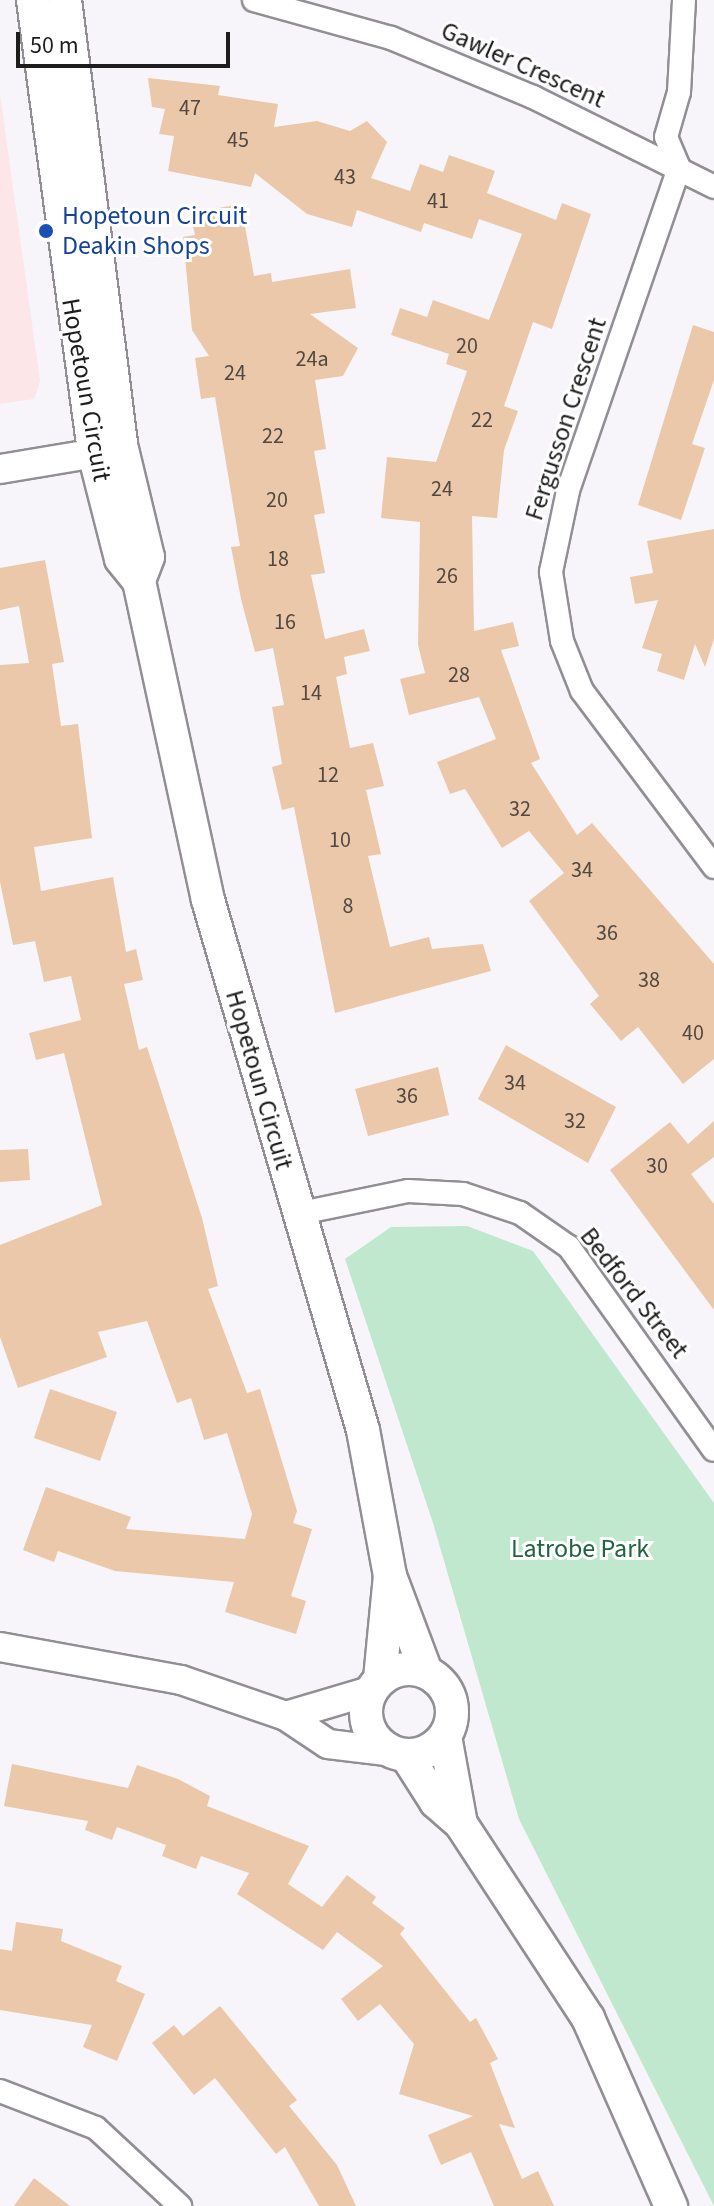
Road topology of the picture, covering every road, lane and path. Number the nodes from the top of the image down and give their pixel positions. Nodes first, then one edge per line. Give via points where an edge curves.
1 (33, 0) edge
2 (65, 0) edge
3 (254, 0) edge
4 (684, 0) edge
5 (679, 168) junction
6 (714, 187) edge
7 (108, 451) junction
8 (0, 469) edge
9 (714, 867) edge
10 (296, 1214) junction
11 (714, 1450) edge
12 (390, 1576) junction
13 (0, 1647) edge
14 (426, 1672) junction
15 (375, 1685) junction
16 (286, 1716) junction
17 (445, 1736) junction
18 (399, 1753) junction
19 (461, 1824) junction
20 (0, 2091) edge
21 (180, 2206) edge
22 (671, 2206) edge

1 - 7 main road, Hopetoun Circuit
2 - 7 main road, Hopetoun Circuit
3 - 5 street, Gawler Crescent via 391,38
4 - 5 street via 679,92 666,137
5 - 6 street, Gawler Crescent
5 - 9 street, Fergusson Crescent via 568,491 551,572 562,641 582,691
7 - 8 street
7 - 10 main road, Hopetoun Circuit via 121,559 139,581 208,900
10 - 11 street, Bedford Street via 408,1191 463,1194 520,1213 569,1247
10 - 12 main road, Hopetoun Circuit via 363,1430
12 - 14 main road, Hopetoun Circuit
12 - 15 main road, Hopetoun Circuit
13 - 16 street via 181,1680
14 - 15 main road via 402,1669
14 - 17 main road via 449,1696
15 - 16 street
15 - 18 main road via 366,1719
16 - 18 street via 328,1744
17 - 18 main road
17 - 19 main road
18 - 19 main road via 436,1802
19 - 22 main road via 588,2018
20 - 21 street via 96,2128

